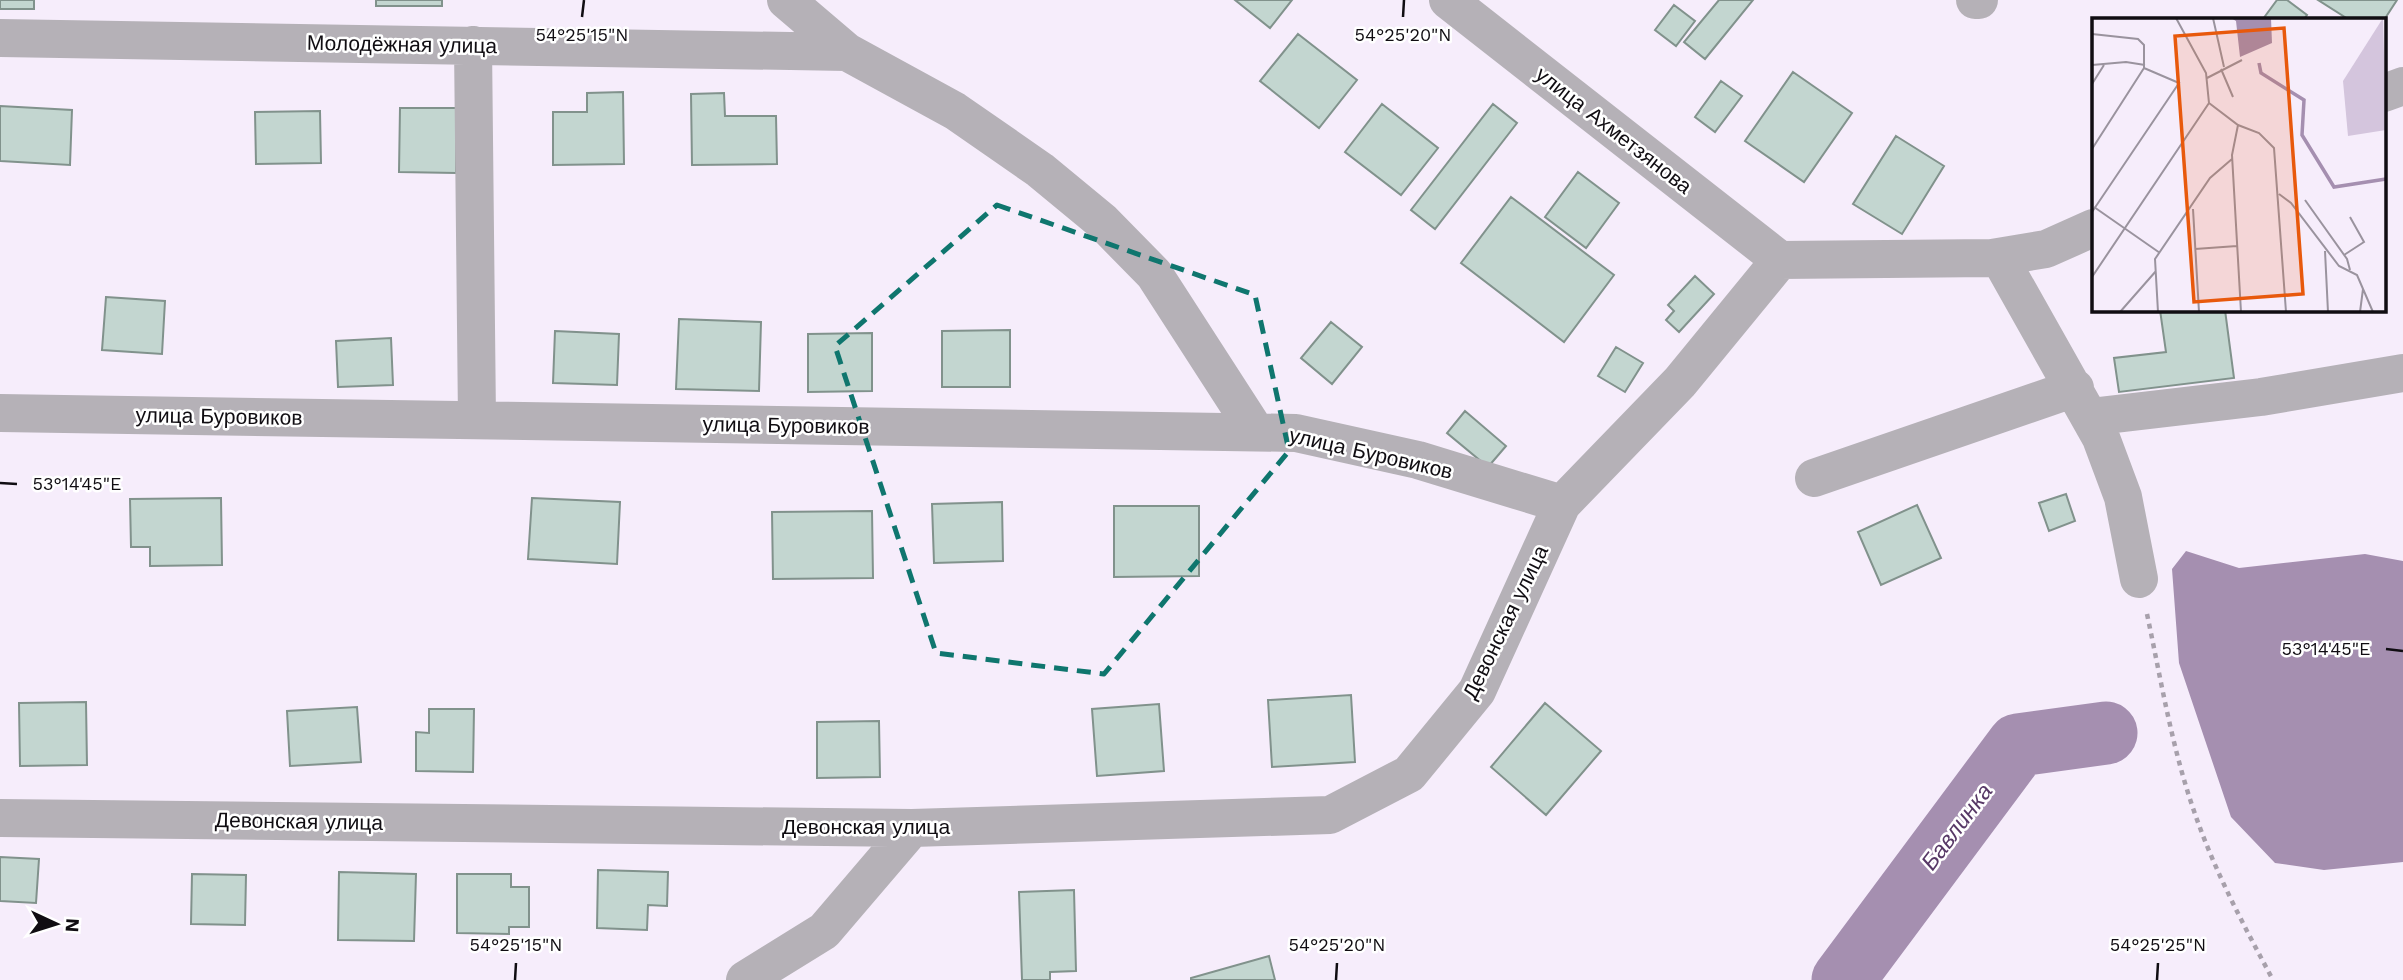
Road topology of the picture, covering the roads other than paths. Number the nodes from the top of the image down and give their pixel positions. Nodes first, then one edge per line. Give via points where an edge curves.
1 (786, 0) edge
2 (1448, 0) edge
3 (0, 38) edge
4 (473, 46) junction
5 (847, 52) junction
6 (2403, 86) edge
7 (2386, 92) edge
8 (2092, 228) edge
9 (1999, 257) junction
10 (1780, 260) junction
11 (2403, 373) edge
12 (2082, 402) junction
13 (0, 413) edge
14 (477, 420) junction
15 (1256, 432) junction
16 (1814, 478) dead end
17 (1562, 504) junction
18 (2139, 579) road end
19 (0, 818) edge
20 (912, 828) junction
21 (745, 980) edge

1 - 5 street
2 - 10 street, улица Ахметзянова
3 - 4 street, Молодёжная улица
4 - 5 street, Молодёжная улица
4 - 14 street
5 - 15 street via 955,111 1040,170 1103,222 1154,274
6 - 7 street
8 - 9 street via 2046,249
9 - 10 street
9 - 12 street
10 - 17 street, Девонская улица via 1680,382
11 - 12 street via 2261,397
12 - 16 street
12 - 18 street via 2123,497
13 - 14 street, улица Буровиков
14 - 15 street, улица Буровиков
15 - 17 street, улица Буровиков via 1296,433 1418,460
17 - 20 street, Девонская улица via 1477,691 1409,774 1330,815
19 - 20 street, Девонская улица
20 - 21 street via 824,931

